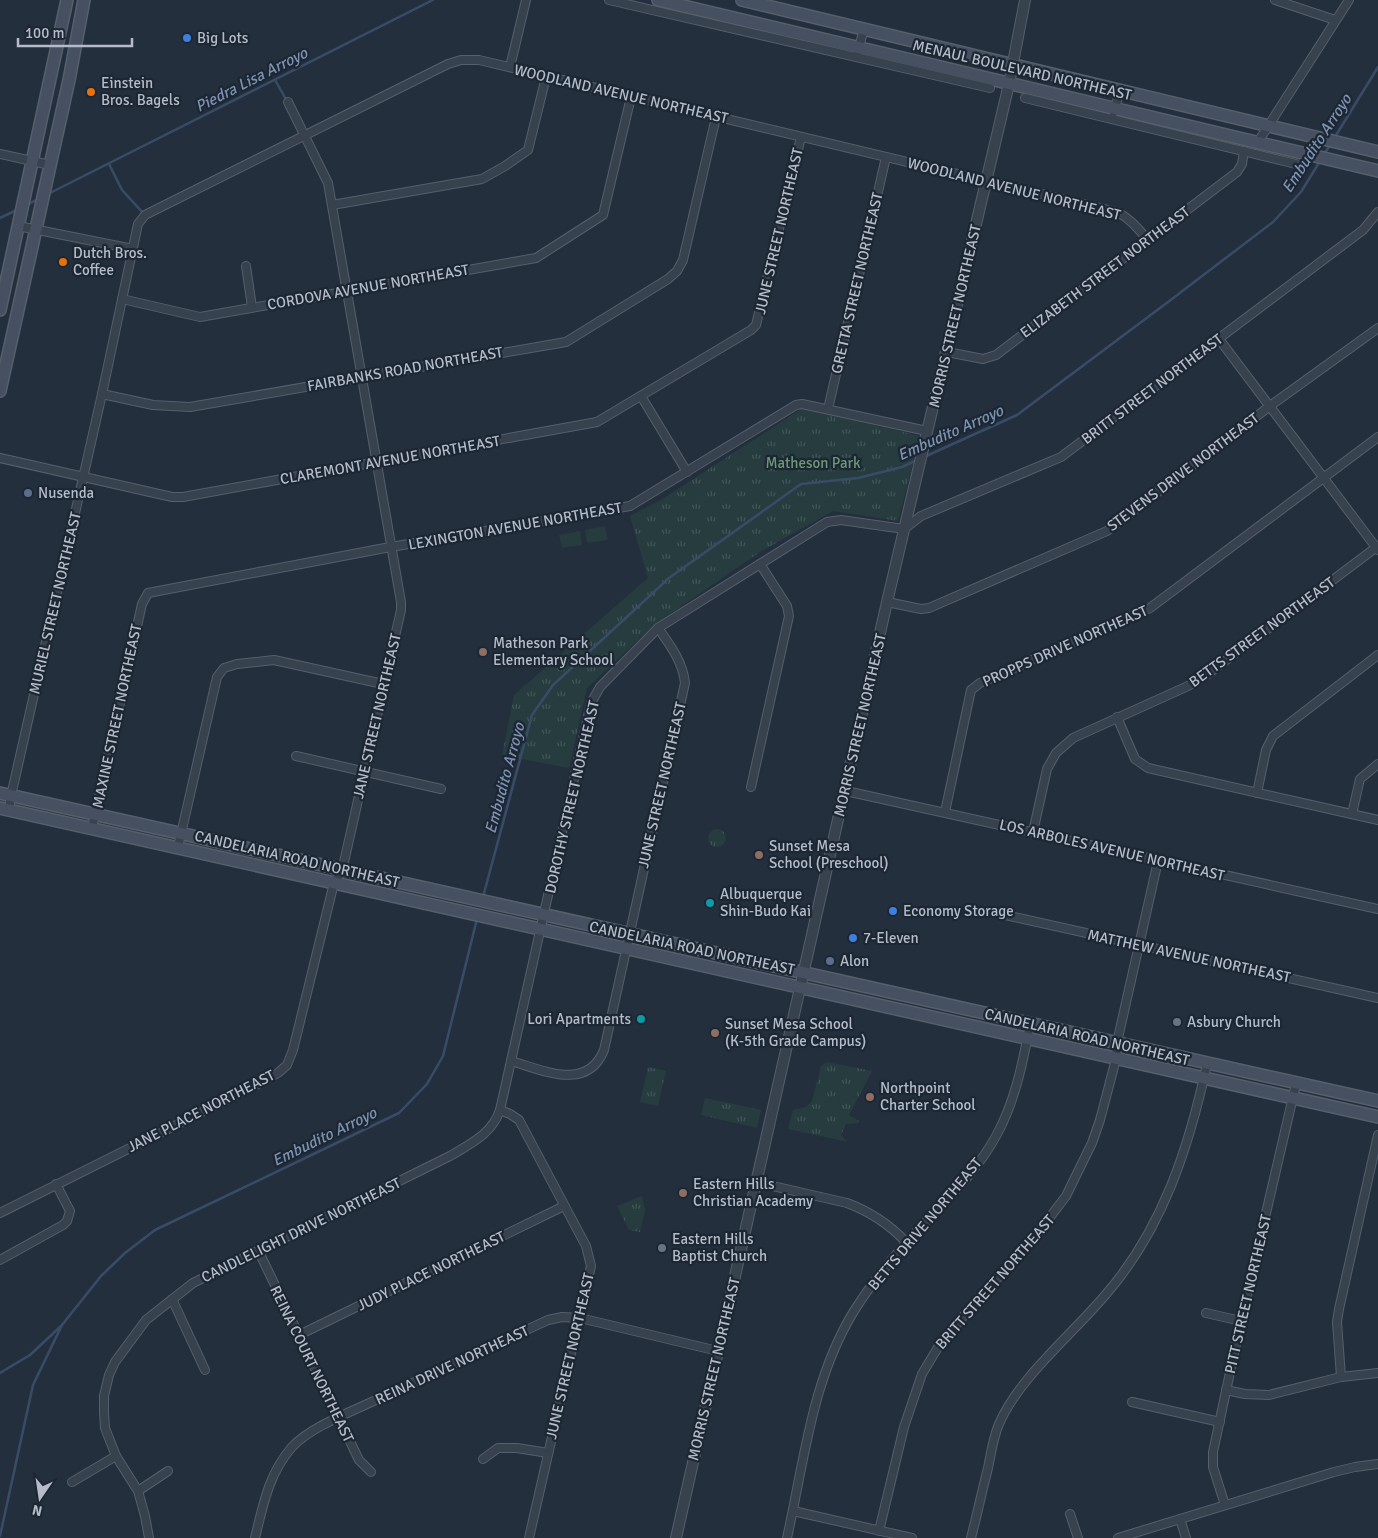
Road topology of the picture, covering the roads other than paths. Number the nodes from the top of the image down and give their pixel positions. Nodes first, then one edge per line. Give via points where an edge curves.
1 (67, 0) edge
2 (84, 0) edge
3 (526, 0) edge
4 (609, 0) edge
5 (658, 0) edge
6 (742, 0) edge
7 (1025, 0) edge
8 (1275, 0) edge
9 (1349, 0) edge
10 (64, 17) junction
11 (1335, 20) junction
12 (80, 21) junction
13 (864, 29) junction
14 (858, 52) junction
15 (1013, 65) junction
16 (510, 67) junction
17 (546, 77) junction
18 (1009, 84) junction
19 (990, 88) dead end
20 (1120, 90) junction
21 (631, 97) junction
22 (1025, 98) dead end
23 (288, 102) dead end
24 (1114, 113) junction
25 (716, 117) junction
26 (1269, 125) junction
27 (305, 135) junction
28 (801, 137) junction
29 (1258, 142) junction
30 (1244, 151) junction
31 (1378, 152) edge
32 (0, 154) edge
33 (886, 157) junction
34 (32, 161) junction
35 (1296, 164) dead end
36 (50, 165) junction
37 (1378, 171) edge
38 (987, 180) junction
39 (332, 205) junction
40 (1378, 212) edge
41 (18, 226) junction
42 (36, 230) junction
43 (1148, 240) junction
44 (133, 249) junction
45 (246, 266) dead end
46 (348, 290) junction
47 (122, 299) junction
48 (252, 307) junction
49 (0, 310) edge
50 (756, 325) joint
51 (1378, 328) edge
52 (1219, 339) junction
53 (947, 352) junction
54 (362, 376) junction
55 (0, 391) edge
56 (102, 394) junction
57 (641, 396) junction
58 (1270, 406) junction
59 (828, 409) junction
60 (927, 431) junction
61 (1378, 437) edge
62 (0, 458) edge
63 (378, 463) junction
64 (687, 472) junction
65 (83, 477) junction
66 (1323, 477) junction
67 (904, 529) junction
68 (392, 546) junction
69 (1377, 548) edge
70 (760, 564) junction
71 (888, 602) junction
72 (142, 604) joint
73 (658, 628) junction
74 (1378, 655) edge
75 (383, 684) junction
76 (1117, 717) junction
77 (296, 756) dead end
78 (1378, 764) edge
79 (364, 772) junction
80 (752, 786) dead end
81 (441, 789) dead end
82 (846, 791) junction
83 (1258, 793) junction
84 (5, 795) edge
85 (4, 809) edge
86 (945, 812) junction
87 (95, 814) junction
88 (1352, 814) junction
89 (1378, 820) edge
90 (92, 828) junction
91 (1033, 832) junction
92 (181, 833) junction
93 (178, 848) junction
94 (1158, 861) junction
95 (342, 871) junction
96 (334, 884) junction
97 (1378, 909) edge
98 (1000, 914) dead end
99 (544, 916) junction
100 (541, 930) junction
101 (628, 934) junction
102 (1139, 944) junction
103 (627, 949) junction
104 (803, 974) junction
105 (801, 988) junction
106 (1378, 998) edge
107 (1030, 1024) junction
108 (1027, 1039) junction
109 (1117, 1044) junction
110 (1116, 1059) junction
111 (511, 1061) junction
112 (1207, 1064) junction
113 (1204, 1078) junction
114 (1296, 1084) junction
115 (1293, 1098) junction
116 (1378, 1102) edge
117 (500, 1110) junction
118 (1378, 1117) edge
119 (1378, 1135) edge
120 (756, 1182) junction
121 (56, 1184) junction
122 (564, 1206) junction
123 (0, 1213) edge
124 (906, 1242) junction
125 (259, 1252) junction
126 (0, 1260) edge
127 (172, 1299) junction
128 (1206, 1313) dead end
129 (580, 1318) junction
130 (1241, 1321) junction
131 (299, 1334) junction
132 (718, 1351) junction
133 (205, 1370) dead end
134 (1378, 1373) edge
135 (1341, 1377) junction
136 (1226, 1390) junction
137 (1132, 1402) dead end
138 (339, 1418) junction
139 (1220, 1422) junction
140 (548, 1453) junction
141 (116, 1456) junction
142 (483, 1459) dead end
143 (1378, 1464) edge
144 (168, 1471) dead end
145 (371, 1472) dead end
146 (72, 1482) dead end
147 (138, 1491) junction
148 (1225, 1504) junction
149 (793, 1511) junction
150 (1070, 1514) dead end
151 (1180, 1519) junction
152 (879, 1531) junction
153 (149, 1538) edge
154 (255, 1538) edge
155 (529, 1538) edge
156 (676, 1538) edge
157 (787, 1538) edge
158 (912, 1538) edge
159 (972, 1538) edge
160 (1078, 1538) edge
161 (1118, 1538) edge
162 (1186, 1538) edge

1 - 10 main road
2 - 12 main road
3 - 16 street
4 - 14 street
5 - 14 main road, MENAUL BOULEVARD NORTHEAST
6 - 13 main road, MENAUL BOULEVARD NORTHEAST
7 - 15 street, MORRIS STREET NORTHEAST
8 - 11 street
9 - 11 street
10 - 12 main road
10 - 34 main road
11 - 26 street
12 - 36 main road
13 - 14 street
13 - 15 main road, MENAUL BOULEVARD NORTHEAST
14 - 18 main road, MENAUL BOULEVARD NORTHEAST
14 - 19 street
15 - 18 street, MORRIS STREET NORTHEAST
15 - 20 main road, MENAUL BOULEVARD NORTHEAST
16 - 17 street, WOODLAND AVENUE NORTHEAST
16 - 27 street, WOODLAND AVENUE NORTHEAST via 480,60 448,64
17 - 21 street, WOODLAND AVENUE NORTHEAST
17 - 39 street via 528,150 505,166 482,179
18 - 24 main road, MENAUL BOULEVARD NORTHEAST
18 - 38 street, MORRIS STREET NORTHEAST
20 - 24 street
20 - 26 main road, MENAUL BOULEVARD NORTHEAST
21 - 25 street, WOODLAND AVENUE NORTHEAST
21 - 46 street, CORDOVA AVENUE NORTHEAST via 603,215 536,258
22 - 24 street
23 - 27 street, JANE STREET NORTHEAST
24 - 29 main road, MENAUL BOULEVARD NORTHEAST
24 - 30 street
25 - 28 street, WOODLAND AVENUE NORTHEAST
25 - 54 street, FAIRBANKS ROAD NORTHEAST via 683,260 668,279 566,342
26 - 29 street
26 - 31 main road, MENAUL BOULEVARD NORTHEAST
27 - 39 street, JANE STREET NORTHEAST via 328,183
27 - 44 street, WOODLAND AVENUE NORTHEAST via 145,215 138,224
28 - 33 street, WOODLAND AVENUE NORTHEAST
28 - 50 street, JUNE STREET NORTHEAST
29 - 37 main road, MENAUL BOULEVARD NORTHEAST
30 - 35 street
30 - 43 street, ELIZABETH STREET NORTHEAST via 1237,172
32 - 34 street
33 - 38 street, WOODLAND AVENUE NORTHEAST
33 - 59 street, GRETTA STREET NORTHEAST
34 - 36 street
34 - 41 main road
36 - 42 main road
38 - 43 street, WOODLAND AVENUE NORTHEAST via 1117,212 1134,223
38 - 53 street, MORRIS STREET NORTHEAST
39 - 46 street, JANE STREET NORTHEAST
40 - 52 street, BRITT STREET NORTHEAST via 1363,230
41 - 42 street
41 - 49 main road
42 - 44 street
42 - 55 main road
43 - 53 street, ELIZABETH STREET NORTHEAST via 996,355 983,360
44 - 47 street, MURIEL STREET NORTHEAST
45 - 48 street
46 - 48 street, CORDOVA AVENUE NORTHEAST
46 - 54 street, JANE STREET NORTHEAST
47 - 48 street, CORDOVA AVENUE NORTHEAST via 200,317
47 - 56 street, MURIEL STREET NORTHEAST
50 - 57 street, CLAREMONT AVENUE NORTHEAST
51 - 58 street, STEVENS DRIVE NORTHEAST
52 - 58 street
52 - 67 street, BRITT STREET NORTHEAST via 1061,457 921,516
53 - 60 street, MORRIS STREET NORTHEAST
54 - 56 street, FAIRBANKS ROAD NORTHEAST via 190,407 153,405
54 - 63 street, JANE STREET NORTHEAST
56 - 65 street, MURIEL STREET NORTHEAST
57 - 63 street, CLAREMONT AVENUE NORTHEAST via 597,422
57 - 64 street
58 - 66 street
58 - 71 street, STEVENS DRIVE NORTHEAST via 1107,530 929,608
59 - 60 street, LEXINGTON AVENUE NORTHEAST
59 - 64 street, LEXINGTON AVENUE NORTHEAST via 796,405
60 - 67 street, MORRIS STREET NORTHEAST
61 - 66 street, PROPPS DRIVE NORTHEAST
62 - 65 street, CLAREMONT AVENUE NORTHEAST
63 - 65 street, CLAREMONT AVENUE NORTHEAST via 183,497
63 - 68 street, JANE STREET NORTHEAST
64 - 68 street, LEXINGTON AVENUE NORTHEAST via 630,506
65 - 84 street, MURIEL STREET NORTHEAST
66 - 69 street
66 - 86 street, PROPPS DRIVE NORTHEAST via 1150,608 980,683 972,690
67 - 70 street via 841,520 827,522
67 - 71 street, MORRIS STREET NORTHEAST
68 - 72 street, LEXINGTON AVENUE NORTHEAST via 148,593
68 - 75 street, JANE STREET NORTHEAST via 401,610
69 - 76 street, BETTS STREET NORTHEAST via 1205,676
70 - 73 street
70 - 80 street via 787,606 789,616
71 - 82 street, MORRIS STREET NORTHEAST
72 - 87 street, MAXINE STREET NORTHEAST
73 - 99 street, DOROTHY STREET NORTHEAST via 600,687 591,703
73 - 101 street, JUNE STREET NORTHEAST via 679,660 685,683
74 - 83 street via 1273,736 1266,750
75 - 79 street, JANE STREET NORTHEAST
75 - 92 street via 274,660 224,668 217,677
76 - 83 street via 1135,758 1148,768
76 - 91 street, BETTS STREET NORTHEAST via 1073,738 1056,753 1047,769
77 - 79 street
78 - 88 street via 1360,779
79 - 81 street
79 - 95 street, JANE STREET NORTHEAST
82 - 86 street, LOS ARBOLES AVENUE NORTHEAST
82 - 104 street, MORRIS STREET NORTHEAST
83 - 88 street
84 - 85 street, MURIEL STREET NORTHEAST
84 - 87 main road, CANDELARIA ROAD NORTHEAST
85 - 90 main road, CANDELARIA ROAD NORTHEAST
86 - 91 street, LOS ARBOLES AVENUE NORTHEAST
87 - 90 street, MAXINE STREET NORTHEAST
87 - 92 main road, CANDELARIA ROAD NORTHEAST
88 - 89 street
90 - 93 main road, CANDELARIA ROAD NORTHEAST
91 - 94 street, LOS ARBOLES AVENUE NORTHEAST
92 - 93 street
92 - 95 main road, CANDELARIA ROAD NORTHEAST
93 - 96 main road, CANDELARIA ROAD NORTHEAST
94 - 97 street, LOS ARBOLES AVENUE NORTHEAST
94 - 102 street, BRITT STREET NORTHEAST
95 - 96 street, JANE STREET NORTHEAST
95 - 99 main road, CANDELARIA ROAD NORTHEAST
96 - 100 main road, CANDELARIA ROAD NORTHEAST
96 - 121 street, JANE PLACE NORTHEAST via 298,1035 287,1065 262,1082
98 - 102 street, MATTHEW AVENUE NORTHEAST
99 - 100 street, DOROTHY STREET NORTHEAST
99 - 101 main road, CANDELARIA ROAD NORTHEAST
100 - 103 main road, CANDELARIA ROAD NORTHEAST
100 - 111 street, CANDLELIGHT DRIVE NORTHEAST
101 - 103 street, JUNE STREET NORTHEAST
101 - 104 main road, CANDELARIA ROAD NORTHEAST
102 - 106 street, MATTHEW AVENUE NORTHEAST
102 - 109 street, BRITT STREET NORTHEAST
103 - 105 main road, CANDELARIA ROAD NORTHEAST
103 - 111 street, JUNE STREET NORTHEAST via 604,1050 596,1064 580,1074 570,1075
104 - 105 street, MORRIS STREET NORTHEAST
104 - 107 main road, CANDELARIA ROAD NORTHEAST
105 - 108 main road, CANDELARIA ROAD NORTHEAST
105 - 120 street, MORRIS STREET NORTHEAST
107 - 108 street, BETTS DRIVE NORTHEAST
107 - 109 main road, CANDELARIA ROAD NORTHEAST
108 - 110 main road, CANDELARIA ROAD NORTHEAST
108 - 124 street, BETTS DRIVE NORTHEAST via 1017,1083 997,1135 953,1194
109 - 110 street, BRITT STREET NORTHEAST
109 - 112 main road, CANDELARIA ROAD NORTHEAST
110 - 113 main road, CANDELARIA ROAD NORTHEAST
110 - 152 street, BRITT STREET NORTHEAST via 1092,1143 1066,1196 1031,1242 940,1344 922,1374 904,1427
111 - 117 street, CANDLELIGHT DRIVE NORTHEAST
112 - 113 street
112 - 114 main road, CANDELARIA ROAD NORTHEAST
113 - 115 main road, CANDELARIA ROAD NORTHEAST
113 - 159 street via 1189,1138 1160,1214 1112,1288 1019,1391 1000,1423
114 - 115 street, PITT STREET NORTHEAST
114 - 116 main road, CANDELARIA ROAD NORTHEAST
115 - 118 main road, CANDELARIA ROAD NORTHEAST
115 - 130 street, PITT STREET NORTHEAST
117 - 122 street, JUNE STREET NORTHEAST via 519,1120
117 - 125 street, CANDLELIGHT DRIVE NORTHEAST via 484,1135 450,1156
119 - 135 street via 1337,1322
120 - 124 street via 854,1205 885,1222
120 - 132 street, MORRIS STREET NORTHEAST
121 - 123 street, JANE PLACE NORTHEAST
121 - 126 street via 70,1211 67,1221
122 - 129 street, JUNE STREET NORTHEAST via 590,1258 590,1276
122 - 131 street, JUDY PLACE NORTHEAST
124 - 149 street, BETTS DRIVE NORTHEAST via 854,1310 832,1355 814,1413
125 - 127 street, CANDLELIGHT DRIVE NORTHEAST via 193,1283
125 - 131 street, REINA COURT NORTHEAST
127 - 133 street
127 - 141 street, CANDLELIGHT DRIVE NORTHEAST via 146,1320 109,1375 104,1396 104,1420
128 - 130 street
129 - 132 street, REINA DRIVE NORTHEAST
129 - 138 street, REINA DRIVE NORTHEAST via 548,1320
129 - 140 street, JUNE STREET NORTHEAST
130 - 136 street, PITT STREET NORTHEAST
131 - 138 street, REINA COURT NORTHEAST
132 - 156 street, MORRIS STREET NORTHEAST
134 - 135 street
135 - 136 street via 1269,1394
136 - 139 street, PITT STREET NORTHEAST
137 - 139 street
138 - 145 street, REINA COURT NORTHEAST via 358,1460
138 - 154 street, REINA DRIVE NORTHEAST via 305,1436 281,1462 267,1490
139 - 148 street, PITT STREET NORTHEAST via 1212,1460
140 - 142 street via 498,1448
140 - 155 street, JUNE STREET NORTHEAST
141 - 146 street
141 - 147 street, CANDLELIGHT DRIVE NORTHEAST
143 - 148 street via 1355,1466
144 - 147 street
147 - 153 street, CANDLELIGHT DRIVE NORTHEAST
148 - 151 street
149 - 152 street
149 - 157 street, BETTS DRIVE NORTHEAST
150 - 160 street
151 - 161 street
151 - 162 street
152 - 158 street

